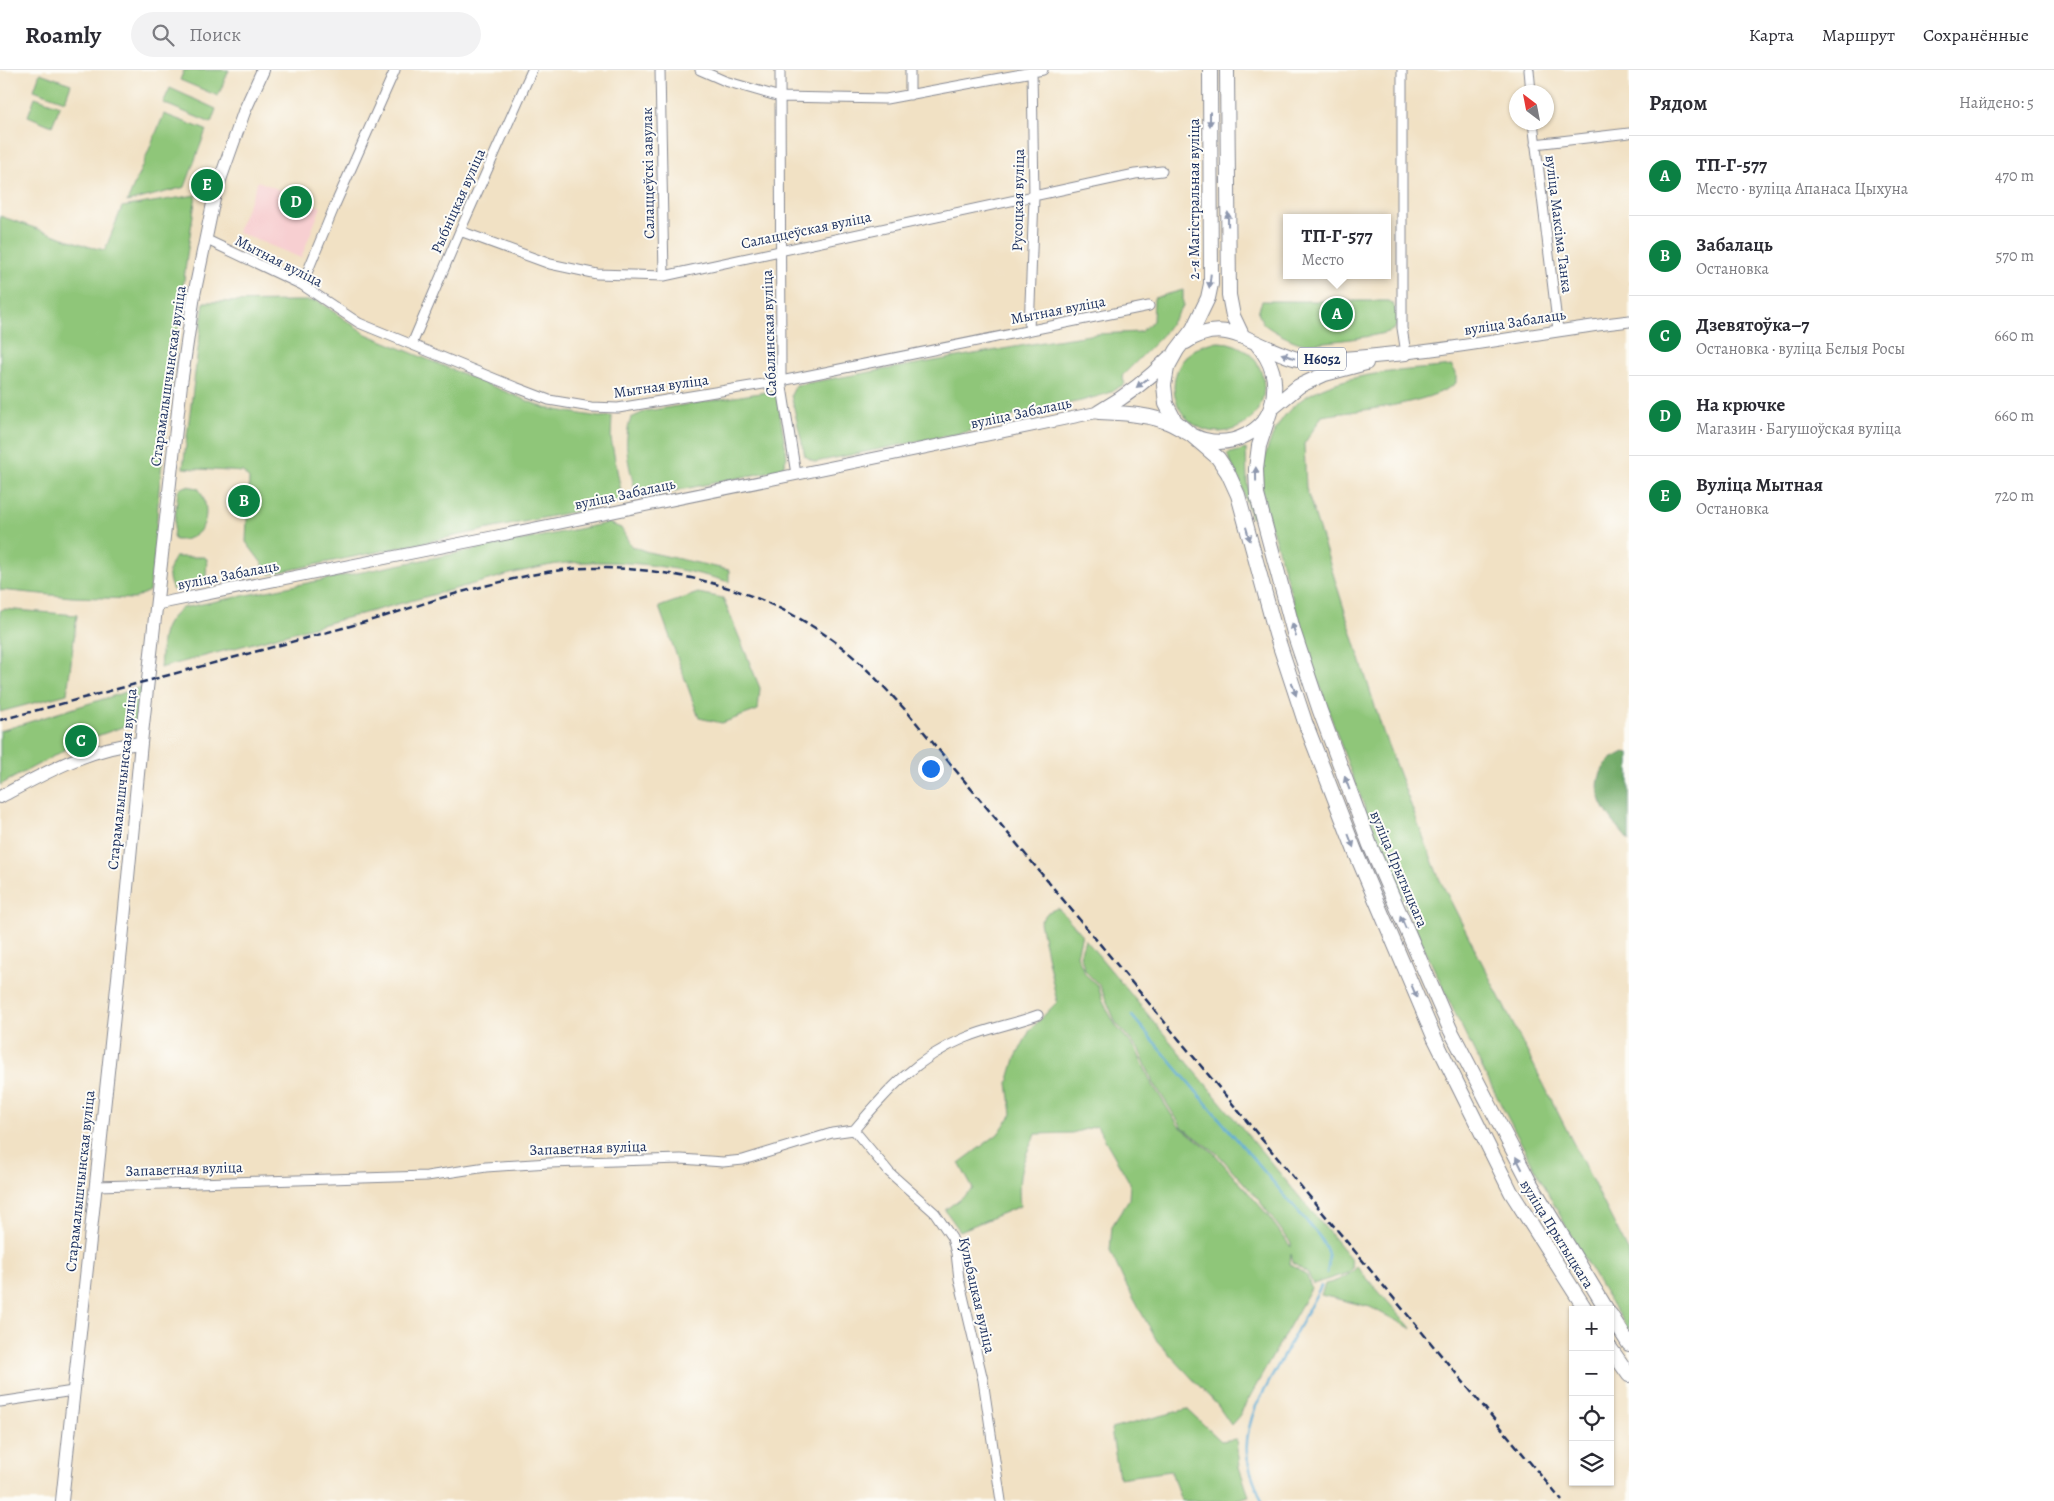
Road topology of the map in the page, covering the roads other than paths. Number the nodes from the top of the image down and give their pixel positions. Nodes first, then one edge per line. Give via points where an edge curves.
1 (263, 70) edge
2 (395, 70) edge
3 (532, 70) edge
4 (660, 70) edge
5 (700, 70) edge
6 (780, 70) edge
7 (910, 70) edge
8 (1043, 70) edge
9 (1210, 70) edge
10 (1227, 70) edge
11 (1402, 70) edge
12 (1529, 70) edge
13 (1032, 71) edge
14 (1530, 85) edge
15 (910, 95) junction
16 (780, 97) junction
17 (1534, 130) edge
18 (1629, 133) edge
19 (1535, 144) junction
20 (1162, 171) dead end
21 (1034, 197) junction
22 (460, 231) junction
23 (204, 239) junction
24 (780, 249) junction
25 (664, 276) junction
26 (302, 285) junction
27 (1149, 306) dead end
28 (1629, 322) edge
29 (1028, 330) junction
30 (1558, 330) junction
31 (1242, 335) junction
32 (412, 344) junction
33 (1177, 350) junction
34 (1406, 353) junction
35 (781, 381) junction
36 (1271, 409) junction
37 (1099, 412) junction
38 (1190, 434) junction
39 (796, 474) junction
40 (157, 604) junction
41 (141, 743) junction
42 (0, 797) edge
43 (1038, 1015) dead end
44 (854, 1130) junction
45 (97, 1186) junction
46 (1583, 1306) edge
47 (1606, 1306) edge
48 (1614, 1320) edge
49 (1629, 1344) edge
50 (1612, 1351) edge
51 (1629, 1375) edge
52 (73, 1391) junction
53 (0, 1402) edge
54 (62, 1501) edge
55 (1001, 1501) edge

1 - 23 main road, Старамалышчынская вуліца via 244,112 215,194
2 - 26 street
3 - 22 street, Рыбніцкая вуліца
4 - 25 street, Салаццеўскі завулак
5 - 16 street
6 - 16 street, Сабалянская вуліца
7 - 15 street
8 - 13 street
9 -> 33 main road, 2-я Магістральная вуліца via 1211,284 1208,298 1193,328
31 -> 10 main road via 1233,316 1229,295
11 - 34 street via 1402,328
12 - 14 street
13 - 15 street
13 - 21 street, Русоцкая вуліца
15 - 16 street via 886,99
16 - 24 street, Сабалянская вуліца
17 - 19 street, вуліца Максіма Танка
18 - 19 street
19 - 30 street, вуліца Максіма Танка
20 - 21 street, Салаццеўская вуліца
21 - 24 street, Салаццеўская вуліца
21 - 29 street, Русоцкая вуліца
22 - 25 street, Салаццеўская вуліца via 550,264 597,274
22 - 32 street, Рыбніцкая вуліца
23 - 26 street, Мытная вуліца
23 - 40 main road, Старамалышчынская вуліца via 182,384
24 - 25 street, Салаццеўская вуліца
24 - 35 street, Сабалянская вуліца
26 - 32 street, Мытная вуліца via 359,323
27 - 29 street, Мытная вуліца
28 - 30 street, вуліца Забалаць / Н6052
29 - 35 street, Мытная вуліца
30 - 34 street, вуліца Забалаць / Н6052
31 - 33 main road, Н6052 via 1228,331 1208,332 1188,340
34 -> 31 main road, Н6052 via 1296,359
31 - 36 main road via 1268,358 1274,374 1275,392
32 - 35 street, Мытная вуліца via 549,400 592,407 618,408
33 -> 37 main road, Н6052 via 1156,373 1124,398
33 - 38 main road, Н6052 via 1167,368 1164,385 1166,404 1175,421
34 - 36 main road, Н6052 via 1325,374 1300,386
35 - 39 street, Сабалянская вуліца
36 - 38 main road, Н6052 via 1256,428 1236,440 1212,441
47 -> 36 main road, вуліца Прытыцкага via 1528,1181 1450,1029 1360,818 1320,711 1294,634 1257,494 1259,446
37 - 38 main road, Н6052 via 1142,415 1166,421
37 - 39 street, вуліца Забалаць / Н6052
38 -> 46 main road, вуліца Прытыцкага via 1218,458 1238,495 1276,634 1305,722 1434,1039 1511,1192
39 - 40 street, вуліца Забалаць / Н6052
40 - 41 main road, Старамалышчынская вуліца
41 - 42 main road via 121,744 74,760
41 - 45 main road, Старамалышчынская вуліца
43 - 44 street via 966,1038 931,1054 893,1085
44 - 45 street, Запаветная вуліца via 832,1133 743,1160 723,1162 681,1159 559,1162 486,1167 427,1176
44 - 55 street, Кульбацкая вуліца via 889,1172 935,1214 952,1238 988,1406
45 - 52 main road, Старамалышчынская вуліца
48 - 49 main road
50 - 51 main road
52 - 53 street
52 - 54 main road, Старамалышчынская вуліца

